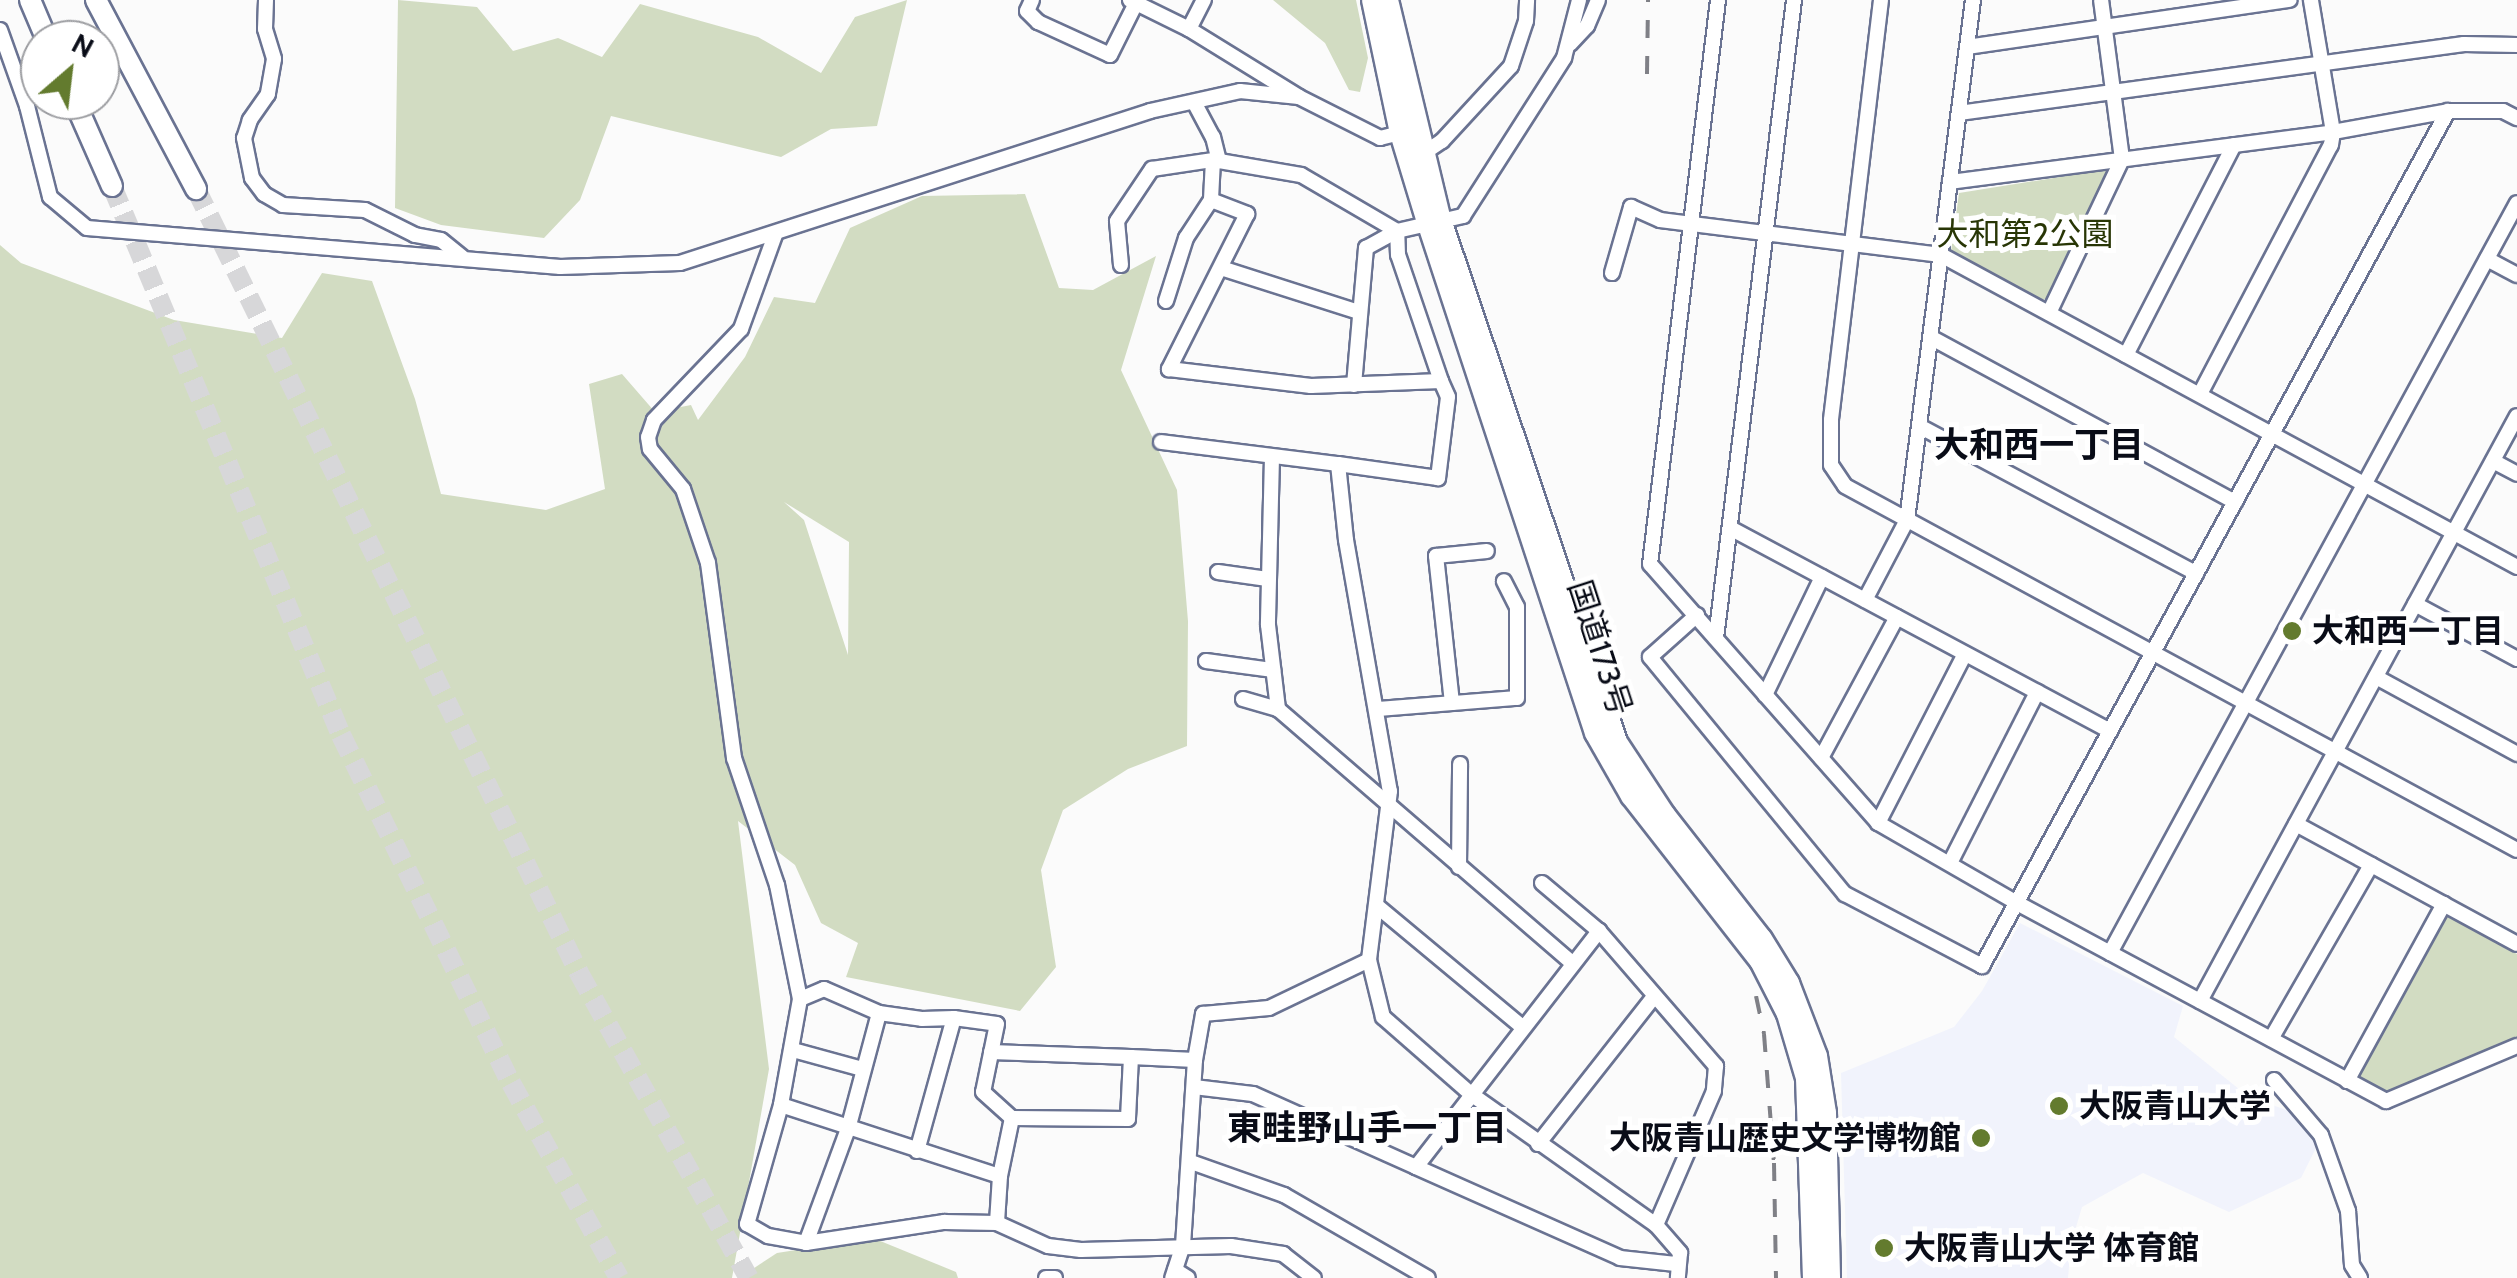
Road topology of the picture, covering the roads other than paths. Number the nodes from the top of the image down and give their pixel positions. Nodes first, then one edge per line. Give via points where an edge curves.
1 (96, 0) edge
2 (266, 0) edge
3 (1032, 0) edge
4 (1204, 0) edge
5 (1372, 0) edge
6 (1388, 0) edge
7 (1526, 0) edge
8 (1579, 0) edge
9 (1598, 0) edge
10 (1718, 0) edge
11 (1794, 0) edge
12 (1881, 0) edge
13 (1973, 0) edge
14 (2100, 0) edge
15 (2290, 0) edge
16 (2310, 0) edge
17 (1133, 2) edge
18 (2104, 27) junction
19 (1189, 29) junction
20 (0, 30) edge
21 (1569, 45) junction
22 (2517, 46) edge
23 (1967, 47) junction
24 (2321, 64) junction
25 (2114, 94) junction
26 (1299, 97) junction
27 (1194, 102) junction
28 (2448, 111) junction
29 (1959, 113) junction
30 (2517, 118) edge
31 (83, 120) edge
32 (1409, 131) junction
33 (2333, 132) junction
34 (2234, 145) junction
35 (1424, 153) junction
36 (2122, 160) junction
37 (1216, 161) junction
38 (1950, 182) junction
39 (112, 186) tunnel mouth
40 (196, 189) tunnel mouth
41 (1211, 200) junction
42 (2517, 203) edge
43 (1434, 222) junction
44 (1689, 222) junction
45 (1397, 231) junction
46 (1765, 231) junction
47 (775, 235) junction
48 (1850, 242) junction
49 (1941, 255) junction
50 (462, 258) junction
51 (2487, 258) junction
52 (1121, 265) dead end
53 (1222, 268) junction
54 (1612, 273) dead end
55 (2517, 275) edge
56 (1166, 301) dead end
57 (1359, 312) junction
58 (2049, 313) junction
59 (1930, 337) junction
60 (2126, 354) junction
61 (1441, 381) junction
62 (1354, 386) junction
63 (2200, 394) junction
64 (2517, 416) edge
65 (1919, 426) junction
66 (2272, 434) junction
67 (1161, 442) dead end
68 (1272, 457) junction
69 (2493, 461) junction
70 (1338, 464) junction
71 (2517, 474) edge
72 (2364, 484) junction
73 (2235, 502) junction
74 (1907, 520) junction
75 (1730, 528) junction
76 (2454, 532) junction
77 (1487, 551) dead end
78 (2517, 566) edge
79 (1218, 572) dead end
80 (2196, 574) junction
81 (1822, 577) junction
82 (1268, 579) junction
83 (1504, 581) dead end
84 (1865, 600) junction
85 (2416, 604) junction
86 (1698, 615) junction
87 (1897, 617) junction
88 (1716, 638) junction
89 (2154, 652) junction
90 (1965, 654) junction
91 (2517, 659) edge
92 (1206, 661) dead end
93 (1273, 670) junction
94 (2376, 677) junction
95 (2037, 692) junction
96 (1766, 694) junction
97 (1243, 698) dead end
98 (2246, 702) junction
99 (1452, 703) junction
100 (1278, 709) junction
101 (1379, 709) junction
102 (2110, 731) junction
103 (2336, 751) junction
104 (2517, 754) edge
105 (1821, 758) junction
106 (1460, 764) dead end
107 (1388, 807) junction
108 (1878, 823) junction
109 (2296, 824) junction
110 (2517, 850) edge
111 (1950, 863) junction
112 (2372, 864) junction
113 (1459, 867) junction
114 (1542, 883) dead end
115 (2017, 903) junction
116 (2444, 904) junction
117 (1377, 906) junction
118 (1599, 931) junction
119 (2517, 944) edge
120 (2110, 952) junction
121 (1369, 960) junction
122 (1572, 963) junction
123 (1653, 998) junction
124 (800, 999) junction
125 (2200, 1001) junction
126 (879, 1012) junction
127 (954, 1018) junction
128 (1522, 1026) junction
129 (2271, 1039) junction
130 (2517, 1046) edge
131 (792, 1050) junction
132 (992, 1052) junction
133 (1131, 1057) junction
134 (1195, 1060) junction
135 (862, 1070) junction
136 (2274, 1080) dead end
137 (2348, 1080) junction
138 (1194, 1086) junction
139 (1471, 1094) junction
140 (782, 1105) junction
141 (1012, 1118) junction
142 (848, 1129) junction
143 (1538, 1144) junction
144 (917, 1151) junction
145 (1191, 1162) junction
146 (1416, 1167) junction
147 (1000, 1176) junction
148 (997, 1223) junction
149 (1656, 1225) junction
150 (806, 1243) junction
151 (1183, 1246) junction
152 (1677, 1271) edge
153 (1178, 1275) edge
154 (1046, 1278) edge
155 (1055, 1278) edge
156 (1314, 1278) edge
157 (1428, 1278) edge
158 (1813, 1278) edge
159 (1830, 1278) edge
160 (2360, 1278) edge

1 - 40 highway
2 - 50 street via 274,60 268,94 244,138 252,178 264,194 284,205 364,210 441,240
3 - 17 street via 1028,10 1038,22 1110,55
4 - 19 street
5 - 32 highway, 国道173号
6 - 32 highway, 国道173号
7 - 35 street via 1526,22 1510,66 1442,142
8 - 21 street
9 - 21 street
10 - 44 street
11 - 46 street
12 - 48 street
13 - 23 street
14 - 18 street
15 - 18 street
16 - 24 street
17 - 19 street
18 - 23 street
18 - 25 street
19 - 26 street
20 - 50 street via 50,197 87,228
21 - 43 street via 1463,216
22 - 24 street via 2464,44
23 - 29 street
24 - 25 street
24 - 33 street
25 - 29 street
25 - 36 street
26 - 27 street via 1240,91
26 - 32 street via 1380,138
27 - 37 street via 1213,136
27 - 47 street
28 - 30 street via 2503,111
28 - 33 street
28 - 66 street
29 - 38 street
31 - 39 highway
32 - 35 highway, 国道173号
32 - 43 highway, 国道173号
33 - 34 street
33 - 63 street
34 - 36 street
34 - 60 street
35 - 43 highway, 国道173号
36 - 38 street
36 - 58 street
37 - 41 street
37 - 45 street via 1302,176
37 - 52 street via 1152,169 1117,220
38 - 49 street
41 - 53 street via 1246,214
41 - 56 street via 1186,238
42 - 51 street
43 - 45 street
43 - 158 highway, 国道173号 via 1596,733 1631,796 1760,960 1787,1014 1806,1078
43 - 159 highway, 国道173号 via 1617,742 1762,939 1789,983 1817,1056 1826,1113
44 - 46 street
44 - 54 street via 1631,208
44 - 86 street via 1649,553 1650,564
45 - 57 street via 1366,248
45 - 61 street via 1398,255
46 - 48 street
46 - 75 street
47 - 50 street via 680,263 620,268
47 - 124 street via 741,329 654,420 648,437 650,449 683,489 698,530 734,758 777,885
48 - 49 street
48 - 74 street via 1831,465 1845,486
49 - 58 street
49 - 59 street
51 - 55 street
51 - 72 street
53 - 57 street
53 - 62 street via 1169,368
57 - 62 street
58 - 60 street
59 - 65 street
59 - 73 street
60 - 63 street
61 - 62 street
61 - 70 street via 1448,397 1438,478
63 - 66 street
64 - 69 street
65 - 74 street
65 - 80 street
66 - 72 street
66 - 73 street
67 - 68 street
68 - 70 street
68 - 82 street
69 - 71 street
69 - 76 street
70 - 101 street
72 - 76 street
72 - 98 street
73 - 80 street
74 - 84 street
74 - 89 street
75 - 81 street
75 - 88 street
76 - 78 street
76 - 85 street
77 - 99 street via 1436,556
79 - 82 street
80 - 89 street
81 - 84 street
81 - 96 street
82 - 93 street
83 - 99 street via 1518,607 1517,698
84 - 87 street
85 - 91 street
85 - 94 street
86 - 88 street
86 - 115 street via 1650,657 1845,894 1982,966
87 - 90 street
87 - 105 street
88 - 96 street
89 - 98 street
89 - 102 street
90 - 95 street
90 - 108 street
92 - 93 street
93 - 100 street
94 - 103 street
94 - 104 street
95 - 102 street
95 - 111 street
96 - 105 street
97 - 100 street
98 - 103 street
98 - 120 street
99 - 101 street
100 - 107 street
101 - 107 street
102 - 115 street
103 - 109 street
103 - 110 street
105 - 108 street
106 - 113 street
107 - 113 street
107 - 117 street
108 - 111 street
109 - 112 street
109 - 125 street
111 - 115 street
112 - 116 street
112 - 129 street
113 - 122 street
114 - 118 street
115 - 120 street
116 - 119 street
116 - 137 street
117 - 121 street
117 - 128 street
118 - 122 street
118 - 123 street
120 - 125 street
121 - 134 street via 1269,1008 1203,1014
121 - 139 street via 1384,1017
122 - 128 street
123 - 143 street
123 - 149 street via 1716,1066 1714,1091
124 - 126 street via 824,989
124 - 131 street
125 - 129 street
126 - 127 street
126 - 135 street
127 - 132 street via 997,1024
127 - 144 street
128 - 139 street
129 - 137 street
130 - 137 street via 2386,1101
131 - 135 street
131 - 140 street
132 - 133 street
132 - 141 street via 983,1092
133 - 134 street
133 - 141 street via 1128,1120
134 - 138 street
135 - 142 street
136 - 160 street via 2321,1136 2348,1211 2352,1265
138 - 145 street
138 - 146 street via 1254,1094
139 - 143 street
139 - 146 street
140 - 142 street
140 - 150 street via 747,1224
141 - 147 street
142 - 144 street
142 - 150 street
143 - 149 street
144 - 147 street
145 - 151 street
145 - 157 street via 1284,1195
146 - 152 street via 1620,1258
147 - 148 street
148 - 150 street via 944,1222
148 - 151 street via 1048,1246
149 - 152 street via 1680,1252
151 - 153 street
151 - 156 street via 1283,1254
154 - 155 street

